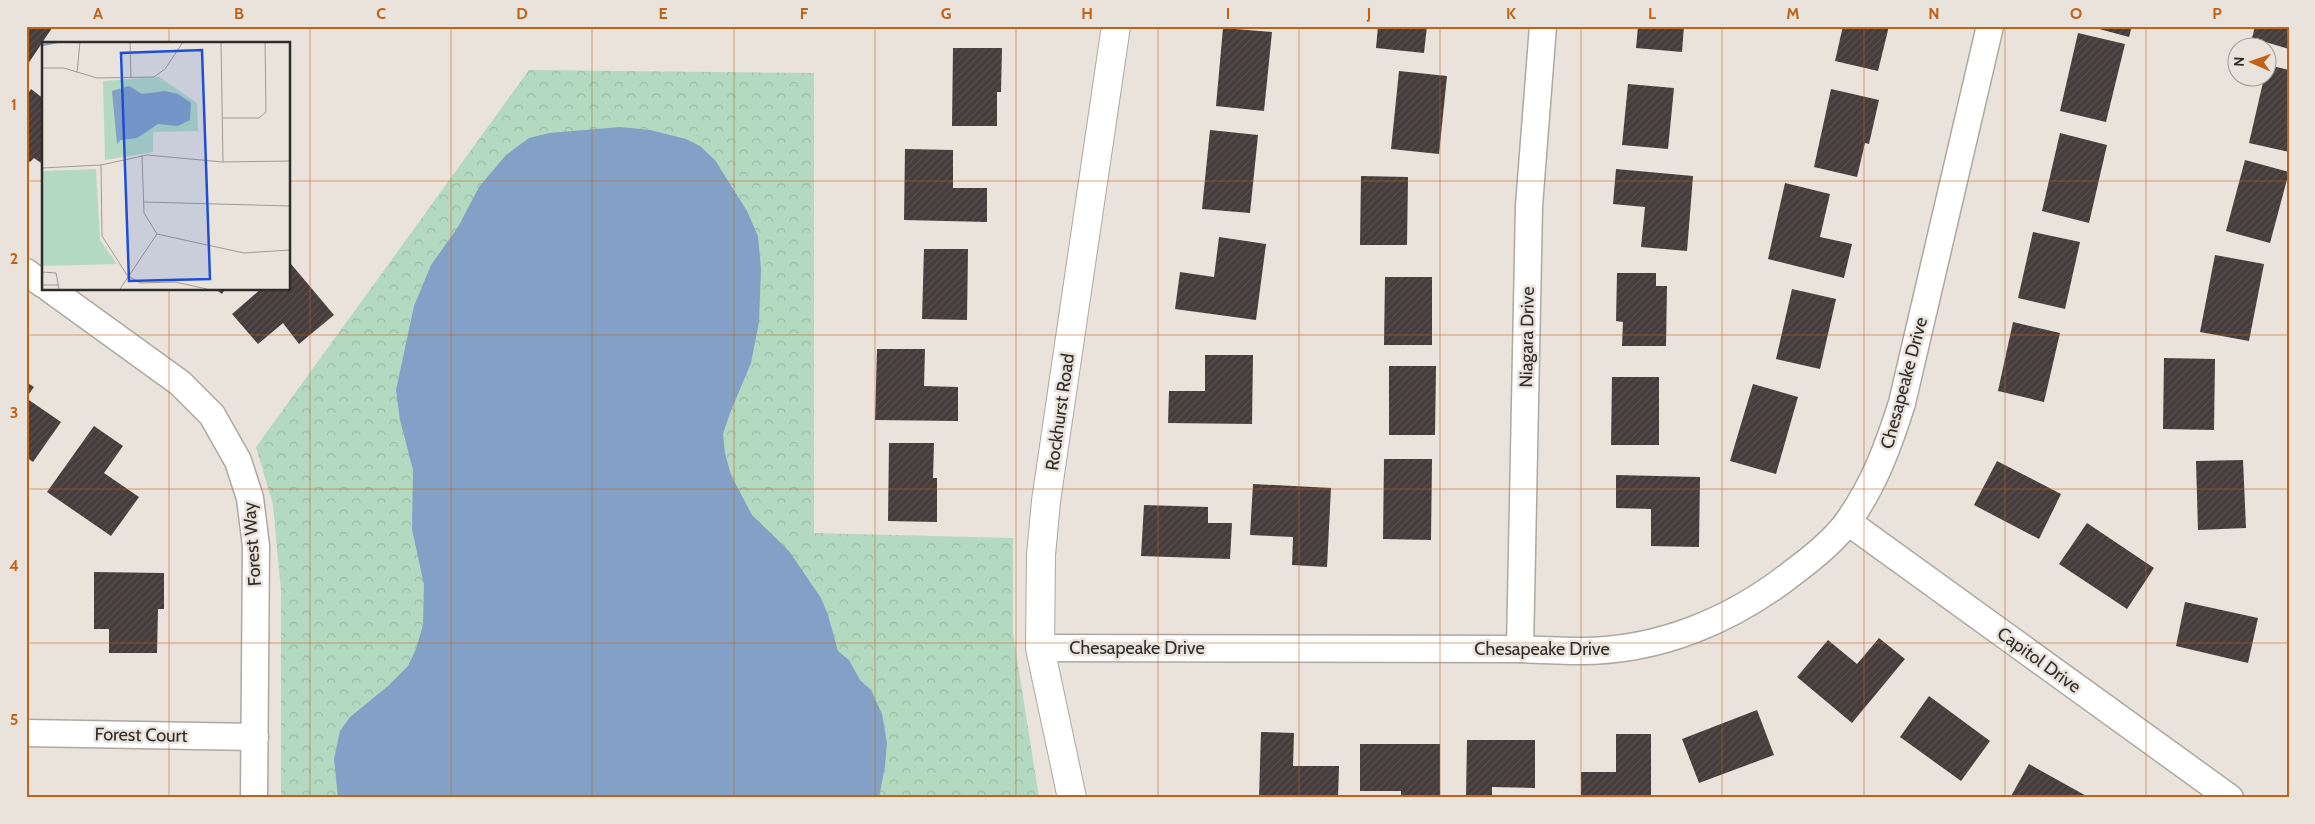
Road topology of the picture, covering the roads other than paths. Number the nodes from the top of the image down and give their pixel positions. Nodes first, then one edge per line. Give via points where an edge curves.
1 (1116, 26) edge
2 (1543, 26) edge
3 (1990, 26) edge
4 (26, 272) edge
5 (42, 283) edge
6 (51, 290) edge
7 (1848, 522) junction
8 (1040, 648) junction
9 (1520, 649) junction
10 (26, 733) edge
11 (255, 737) junction
12 (254, 798) edge
13 (1072, 798) edge
14 (2230, 798) edge

1 - 8 street, Rockhurst Road via 1046,501 1040,555
2 - 9 street, Niagara Drive via 1529,206
3 - 7 street, Chesapeake Drive via 1902,403 1886,455
4 - 5 street
6 - 11 street, Forest Way via 180,383 212,415 238,461 250,498 256,546
7 - 9 street, Chesapeake Drive via 1808,561 1770,590 1715,621 1682,634 1624,648 1582,651
7 - 14 street, Capitol Drive
8 - 9 street, Chesapeake Drive
8 - 13 street, Rockhurst Road
10 - 11 street, Forest Court
11 - 12 street, Forest Way

